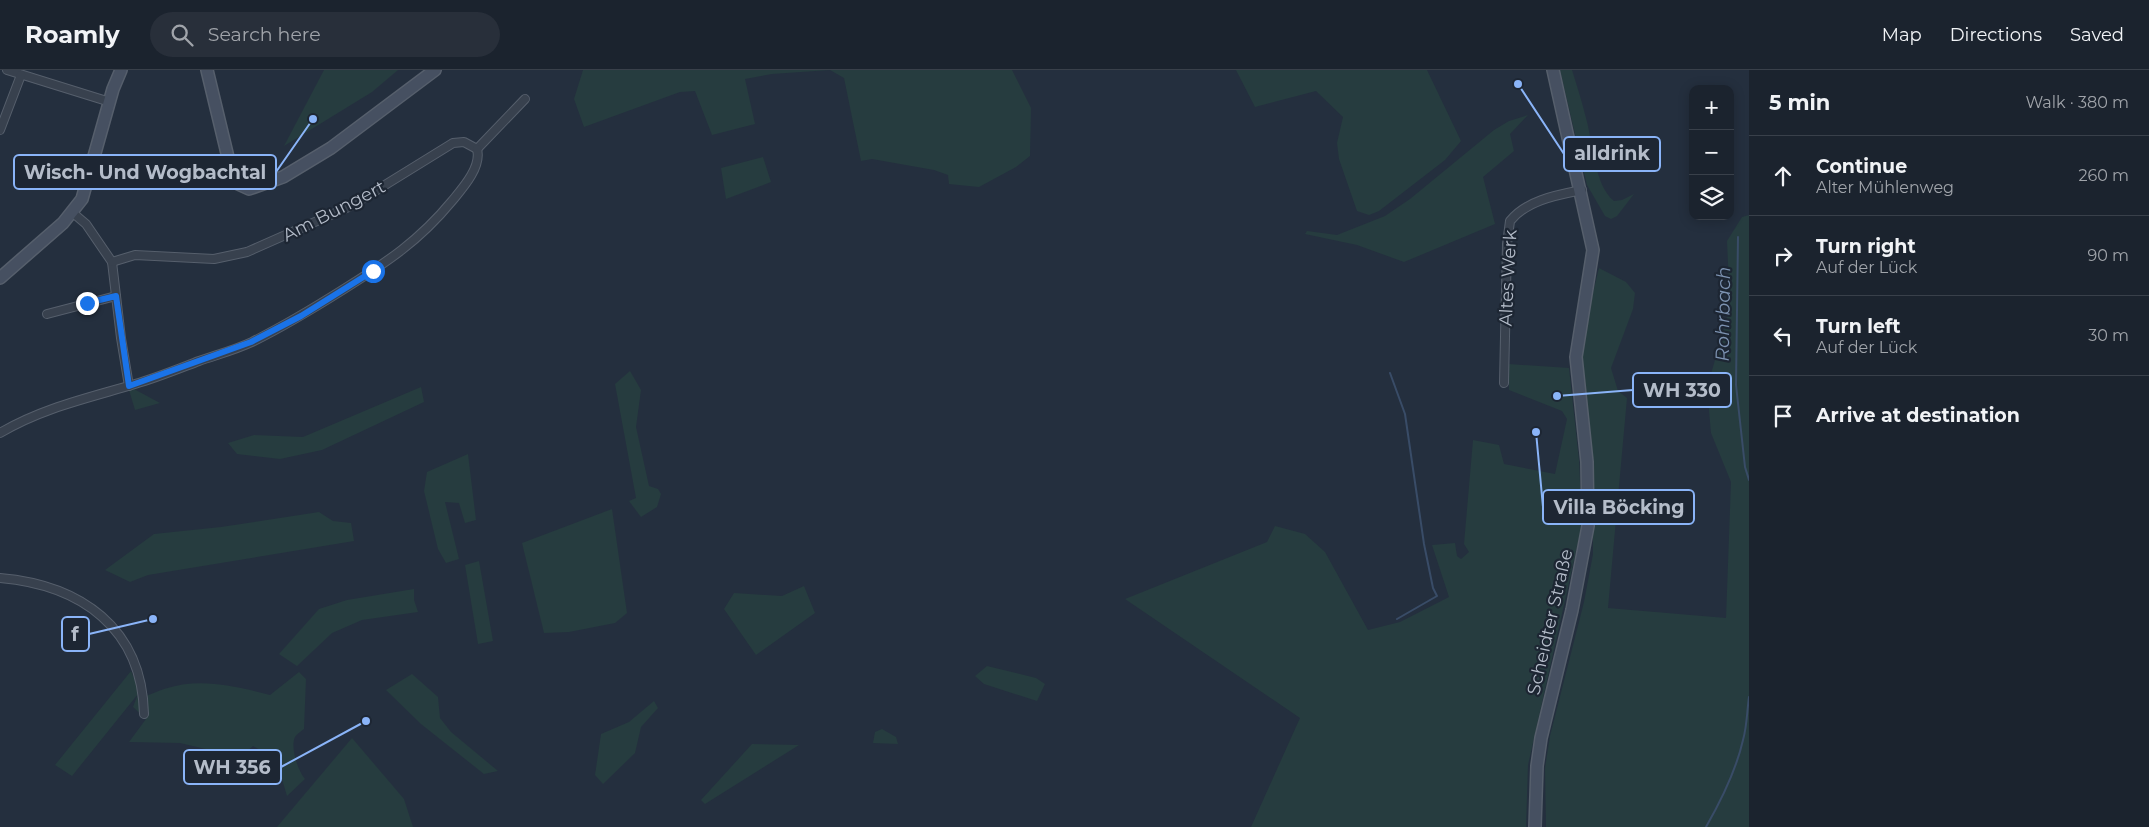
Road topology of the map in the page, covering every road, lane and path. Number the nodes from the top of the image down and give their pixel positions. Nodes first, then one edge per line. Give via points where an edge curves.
1 (7, 70) edge
2 (121, 70) edge
3 (207, 70) edge
4 (435, 70) edge
5 (1553, 70) edge
6 (21, 75) junction
7 (524, 98) dead end
8 (110, 102) junction
9 (0, 130) edge
10 (477, 149) junction
11 (1582, 190) junction
12 (73, 213) junction
13 (112, 262) junction
14 (0, 278) edge
15 (116, 296) junction
16 (47, 314) dead end
17 (1504, 383) dead end
18 (129, 386) junction
19 (0, 433) edge
20 (0, 578) edge
21 (144, 714) dead end
22 (1535, 827) edge

1 - 6 street
2 - 8 main road
3 - 4 main road via 232,174 246,189 290,173 331,148
5 - 11 main road, Scheidter Straße
6 - 8 street
6 - 9 street
7 - 10 street
8 - 12 main road via 82,199
10 - 13 street, Am Bungert via 464,142 453,143 351,206 247,252 214,259 135,255
10 - 18 street via 479,158 473,171 440,215 414,241 373,271 301,316 251,342
11 - 17 street, Altes Werk via 1536,203 1510,221
11 - 22 main road, Scheidter Straße via 1593,250 1576,357 1589,488 1588,526 1575,598 1541,738
12 - 13 street via 86,224
12 - 14 main road
13 - 15 street
15 - 16 street
15 - 18 street
18 - 19 street via 35,414
20 - 21 street via 37,583 64,592 110,625 124,643 137,669 144,691

